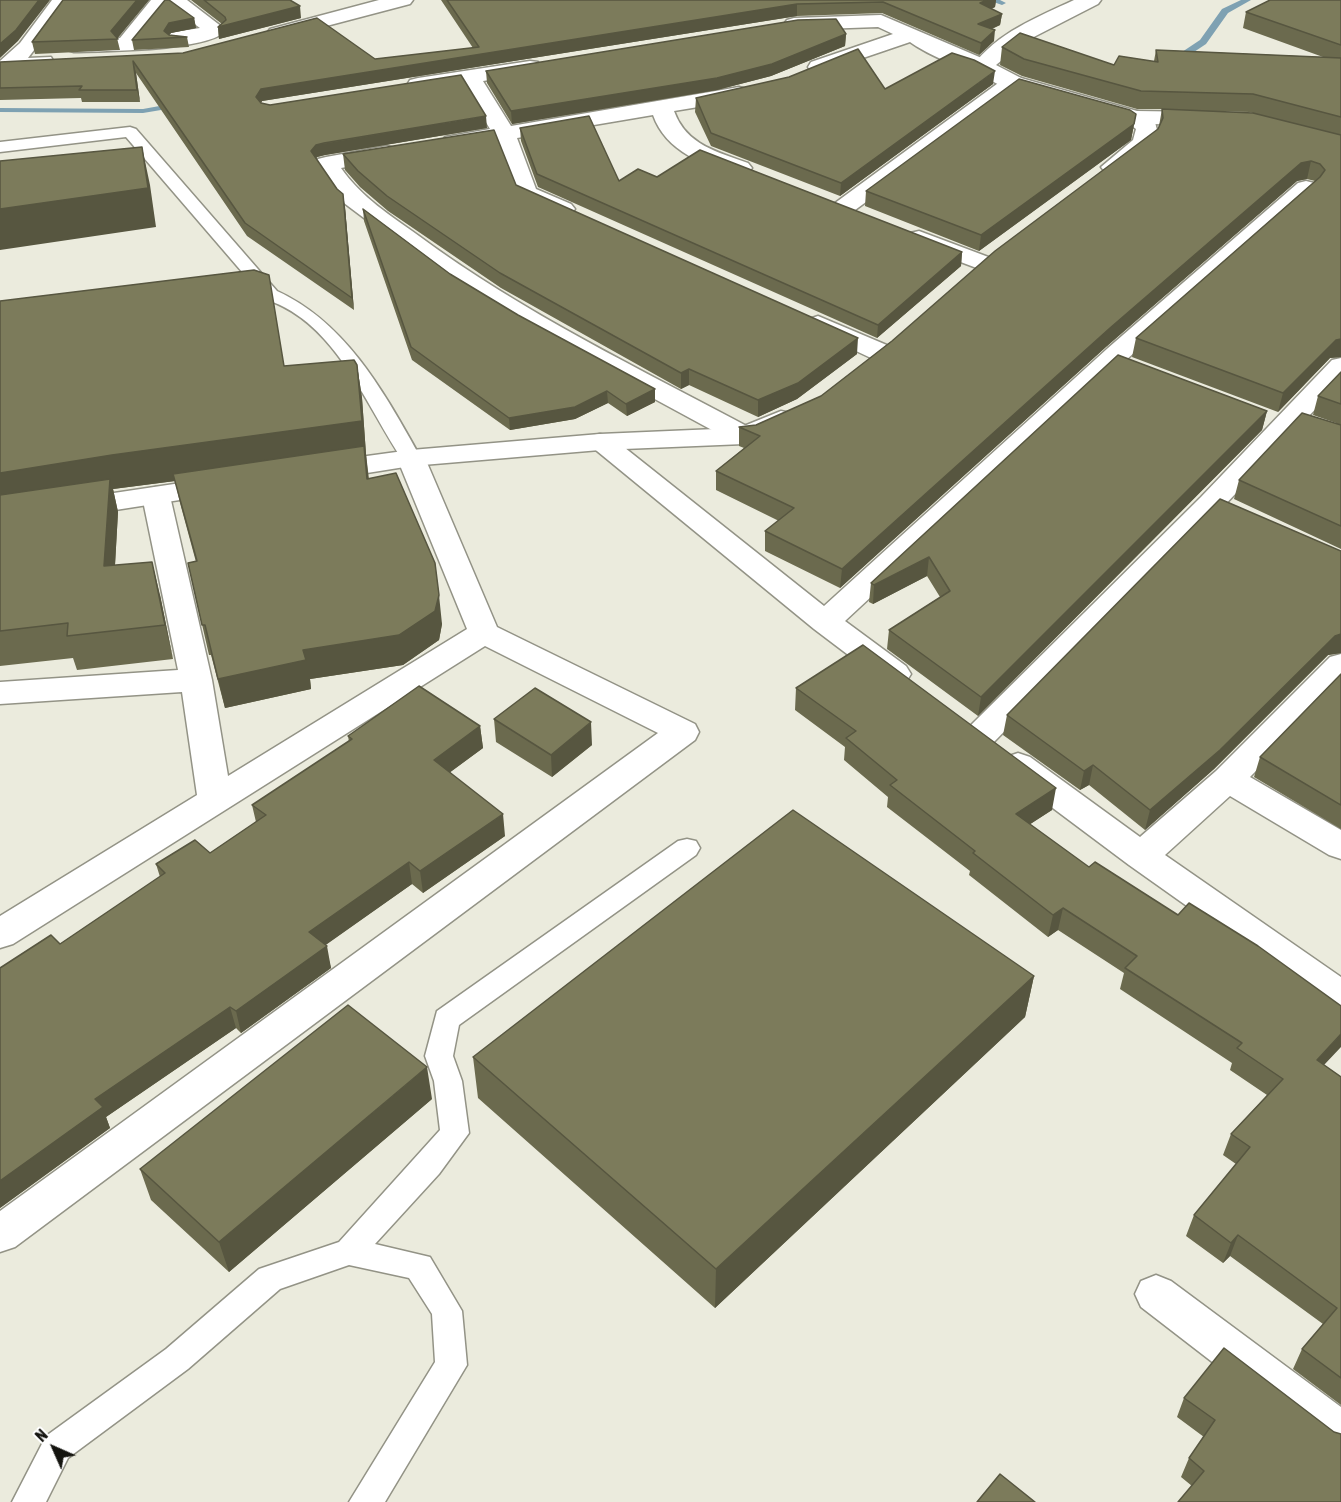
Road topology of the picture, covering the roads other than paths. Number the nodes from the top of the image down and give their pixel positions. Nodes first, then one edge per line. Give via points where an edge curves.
1 (62, 0) edge
2 (162, 0) edge
3 (174, 0) edge
4 (403, 0) edge
5 (1091, 0) edge
6 (370, 4) edge
7 (773, 27) edge
8 (912, 34) junction
9 (253, 39) edge
10 (126, 44) junction
11 (0, 45) edge
12 (230, 45) edge
13 (27, 47) junction
14 (552, 64) edge
15 (3, 67) edge
16 (983, 67) junction
17 (802, 74) edge
18 (471, 77) junction
19 (1013, 83) junction
20 (400, 88) edge
21 (759, 88) edge
22 (662, 108) junction
23 (1136, 118) junction
24 (1228, 119) edge
25 (504, 133) junction
26 (437, 145) edge
27 (0, 147) edge
28 (404, 150) edge
29 (759, 176) edge
30 (1095, 180) edge
31 (1306, 188) edge
32 (843, 208) edge
33 (580, 217) edge
34 (897, 229) edge
35 (982, 263) edge
36 (269, 292) junction
37 (221, 294) edge
38 (794, 314) edge
39 (880, 352) edge
40 (1341, 366) edge
41 (798, 412) edge
42 (1279, 421) junction
43 (1321, 429) edge
44 (744, 436) junction
45 (600, 442) junction
46 (411, 458) junction
47 (295, 475) edge
48 (249, 482) edge
49 (156, 496) junction
50 (0, 519) edge
51 (825, 622) junction
52 (484, 633) junction
53 (1341, 665) edge
54 (196, 680) junction
55 (916, 689) edge
56 (0, 693) edge
57 (952, 716) edge
58 (980, 736) junction
59 (1228, 778) junction
60 (215, 800) junction
61 (1341, 846) edge
62 (687, 848) dead end
63 (1142, 856) junction
64 (0, 934) edge
65 (1341, 996) edge
66 (0, 1234) edge
67 (349, 1252) junction
68 (1156, 1294) dead end
69 (1341, 1434) edge
70 (29, 1502) edge
71 (366, 1502) edge

1 - 13 street
2 - 10 street
3 - 10 street via 216,30 198,37
4 - 6 street
5 - 16 street via 1040,24 994,54
6 - 9 street
7 - 8 street via 881,21
8 - 16 street via 928,45
8 - 17 street
10 - 13 street
11 - 13 street
12 - 15 street via 185,56 31,62
13 - 15 street
14 - 18 street
16 - 19 street
18 - 20 street
18 - 25 street
19 - 23 street
19 - 32 street
21 - 22 street
22 - 25 street
22 - 29 street via 667,126 686,147
23 - 24 street
23 - 30 street via 1147,127 1148,135 1142,145
25 - 26 street
25 - 33 street via 526,193
27 - 36 lane via 130,132
28 - 44 street via 326,164 348,195 461,279 529,321
31 - 51 street via 1121,365
34 - 35 street
36 - 37 lane
36 - 46 lane via 287,300 334,341 374,394
38 - 39 street
40 - 42 street
41 - 44 street
42 - 43 street
42 - 58 street via 1222,508
44 - 45 street
45 - 46 street
45 - 51 street
46 - 47 street
46 - 52 street
48 - 49 street
49 - 50 street
49 - 54 street
51 - 55 street
52 - 60 street
52 - 66 street via 683,732
53 - 59 street
54 - 56 street
54 - 60 street
57 - 58 street
58 - 63 street
59 - 61 street
59 - 63 street
60 - 64 street
62 - 67 lane via 447,1019 440,1056 448,1081 455,1133
63 - 65 street
67 - 70 lane via 270,1279 177,1359 57,1447
67 - 71 lane via 419,1267 447,1311 451,1365
68 - 69 street

